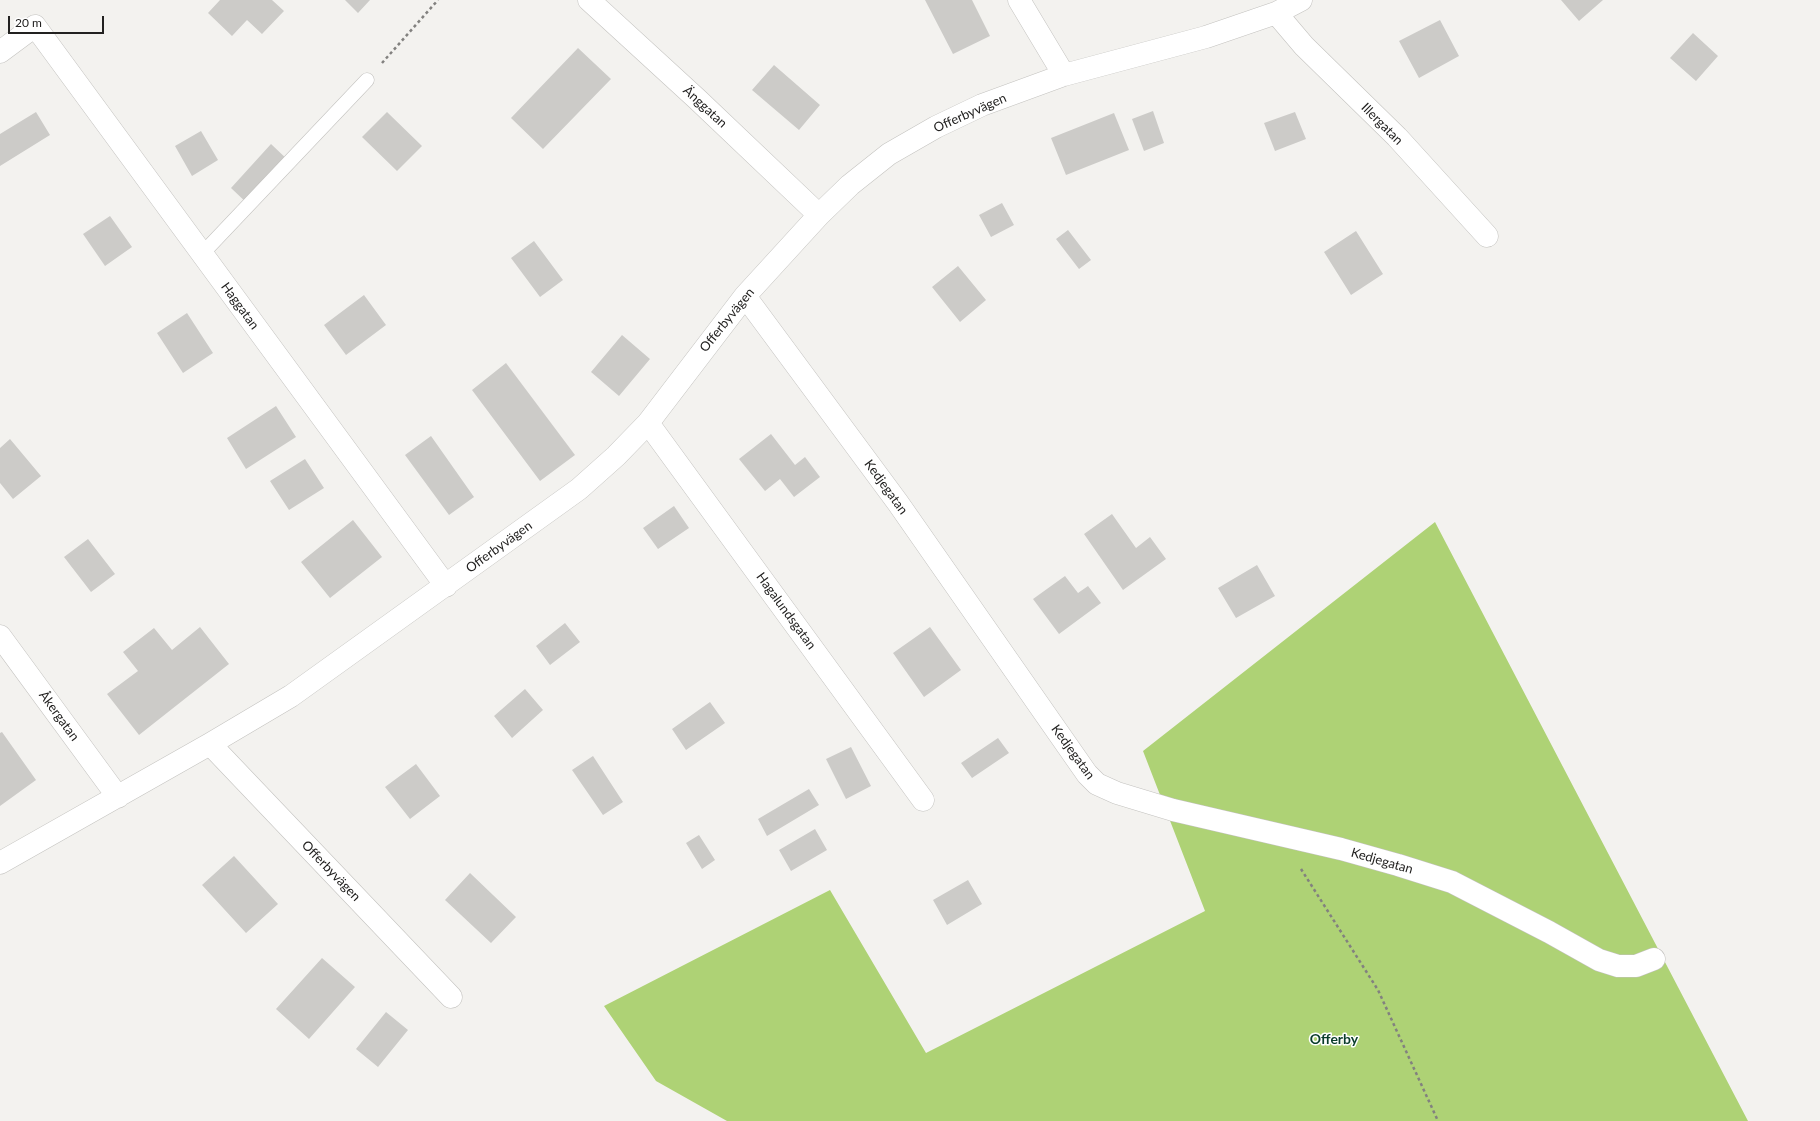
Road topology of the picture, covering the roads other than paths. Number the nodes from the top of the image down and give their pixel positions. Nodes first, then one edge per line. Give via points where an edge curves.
1 (589, 0) edge
2 (1019, 0) edge
3 (1301, 0) edge
4 (1276, 13) junction
5 (0, 52) edge
6 (1064, 76) junction
7 (367, 80) road end
8 (819, 215) junction
9 (1487, 236) dead end
10 (202, 254) junction
11 (745, 296) junction
12 (648, 423) junction
13 (446, 586) junction
14 (0, 636) edge
15 (210, 744) junction
16 (118, 796) junction
17 (923, 800) dead end
18 (0, 863) edge
19 (1654, 959) dead end
20 (451, 997) dead end

1 - 8 street, Änggatan via 698,99
2 - 6 street
3 - 4 street, Offerbyvägen
4 - 6 street, Offerbyvägen via 1206,37
4 - 9 street, Illergatan via 1304,46 1397,137
5 - 10 street, Haggatan via 35,26
6 - 8 street, Offerbyvägen via 982,105 936,127 889,154 850,185
7 - 10 lane
8 - 11 street, Offerbyvägen
10 - 13 street, Haggatan
11 - 12 street, Offerbyvägen
11 - 19 street, Kedjegatan via 898,503 1086,774 1097,784 1117,793 1173,810 1341,849 1452,882 1599,960 1618,966 1636,966
12 - 13 street, Offerbyvägen via 579,489
12 - 17 street, Hagalundsgatan
13 - 15 street, Offerbyvägen via 291,696
14 - 16 street, Åkergatan
15 - 16 street, Offerbyvägen
15 - 20 street, Offerbyvägen
16 - 18 street, Offerbyvägen

